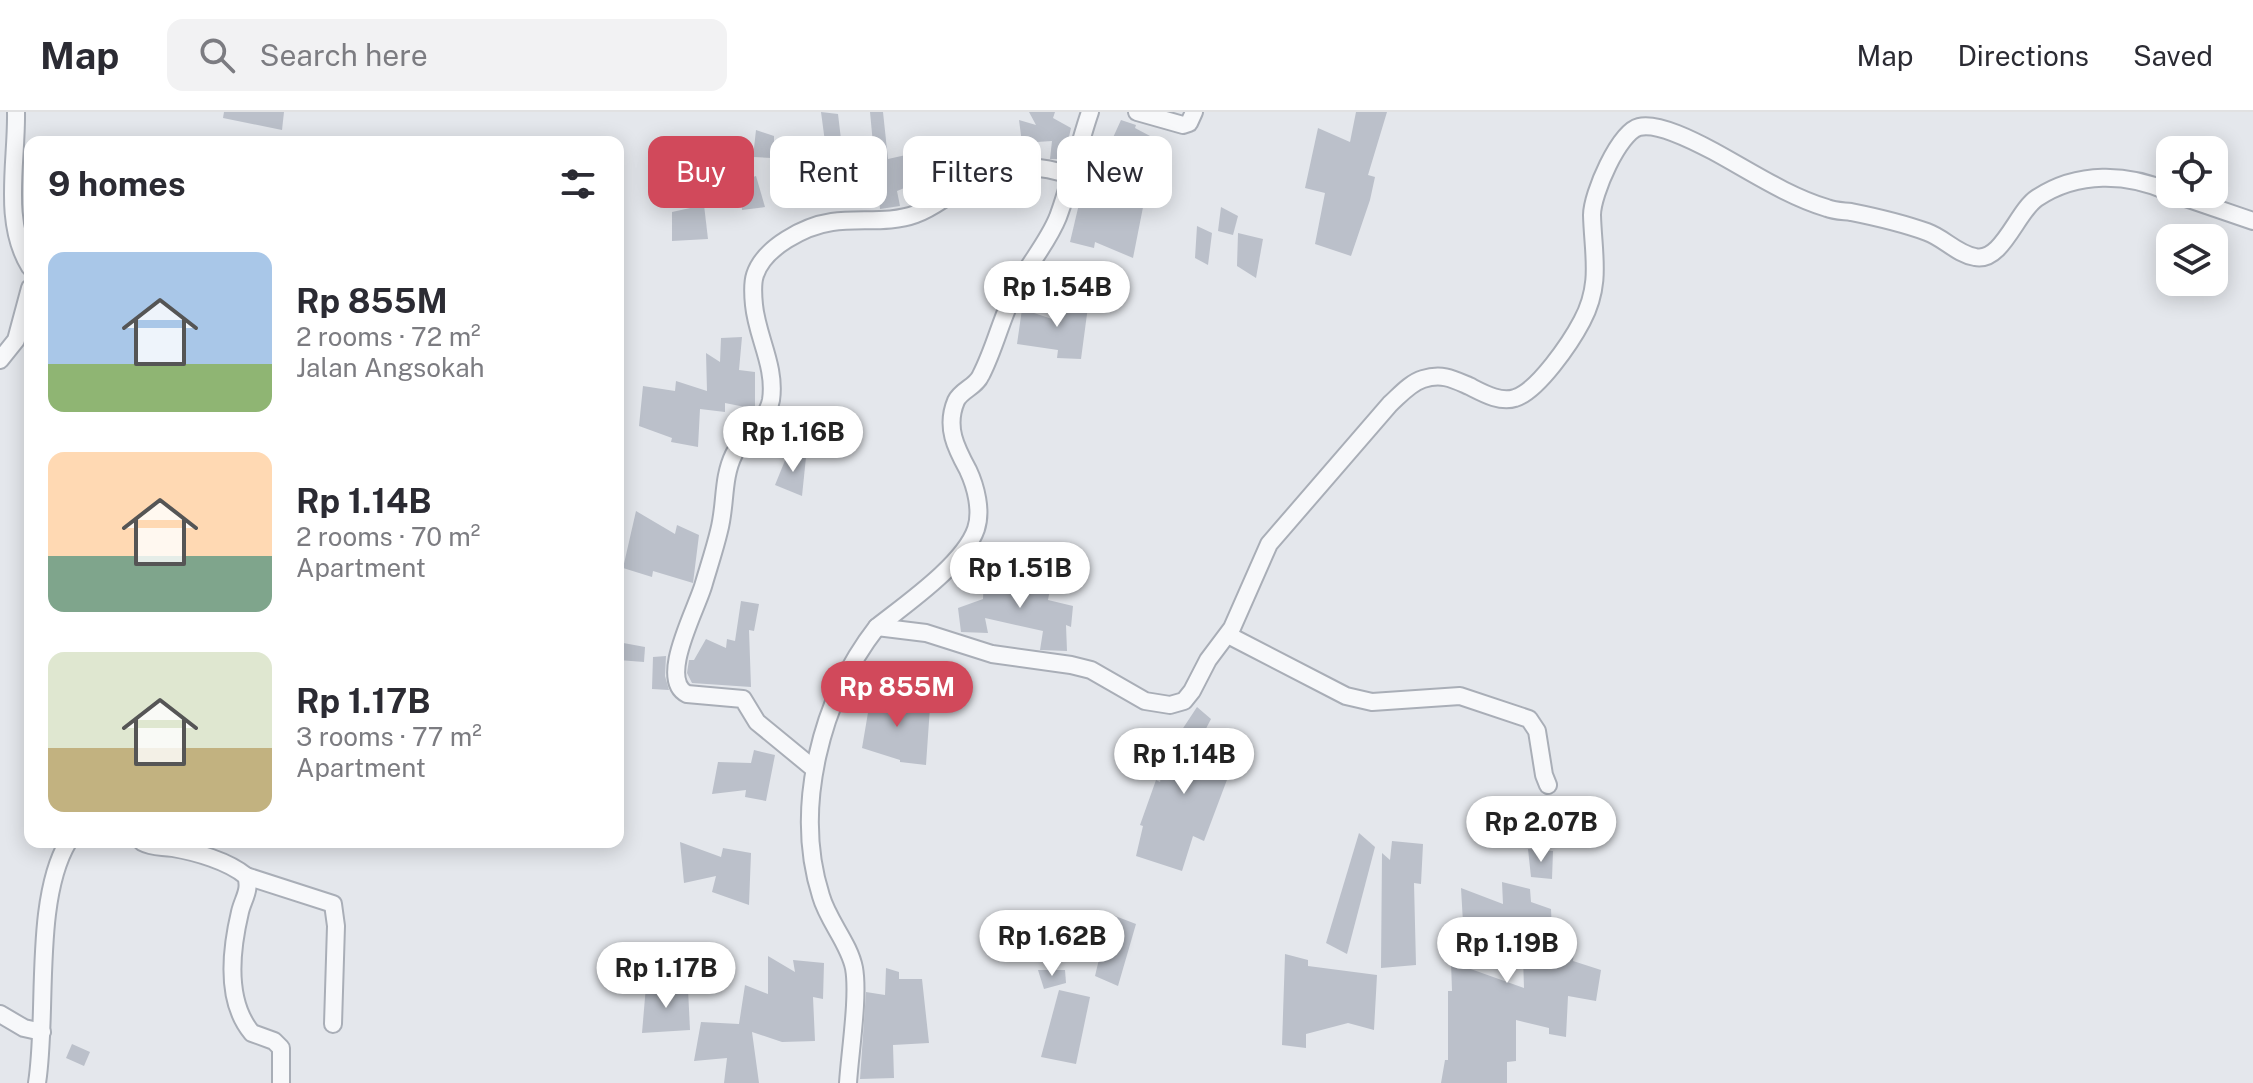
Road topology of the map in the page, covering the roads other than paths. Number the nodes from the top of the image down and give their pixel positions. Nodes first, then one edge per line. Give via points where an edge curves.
1 (16, 112) edge
2 (1090, 112) edge
3 (1137, 112) edge
4 (1194, 112) edge
5 (1084, 136) edge
6 (1057, 172) edge
7 (2156, 188) edge
8 (1060, 208) edge
9 (2215, 208) edge
10 (2253, 221) edge
11 (24, 254) edge
12 (24, 310) edge
13 (0, 360) edge
14 (877, 627) junction
15 (1228, 635) junction
16 (813, 768) junction
17 (1548, 785) dead end
18 (65, 848) edge
19 (157, 848) edge
20 (246, 876) junction
21 (0, 1014) edge
22 (333, 1024) dead end
23 (42, 1032) junction
24 (37, 1083) edge
25 (281, 1083) edge
26 (848, 1083) edge

1 - 11 street via 15,217
2 - 5 street
3 - 4 street via 1183,125
6 - 16 street via 1024,165 1002,169 917,214 818,226 784,242 755,274 754,310 768,359 771,400 734,455 726,477 719,533 679,650 677,685 687,694 745,700 757,722
7 - 15 street via 2123,178 2088,177 2061,185 2035,199 1998,250 1976,258 1930,233 1807,201 1695,142 1655,127 1629,131 1608,167 1592,212 1594,290 1582,321 1549,370 1514,399 1489,395 1448,376 1410,386 1269,544
8 - 14 street via 1007,307 979,380 955,403 953,439 974,484 975,532 933,582
9 - 10 street
12 - 13 street via 16,340
14 - 15 street via 1091,670 1145,701 1170,705 1184,701
14 - 16 street via 846,675
15 - 17 street via 1346,696 1372,702 1460,696 1529,719 1537,731
16 - 26 street via 814,869 826,911 854,966
18 - 23 street via 50,900
19 - 20 street via 193,853
20 - 22 street via 333,904
20 - 25 street via 249,885 239,917 232,977 248,1029 281,1048
21 - 23 street
23 - 24 street

